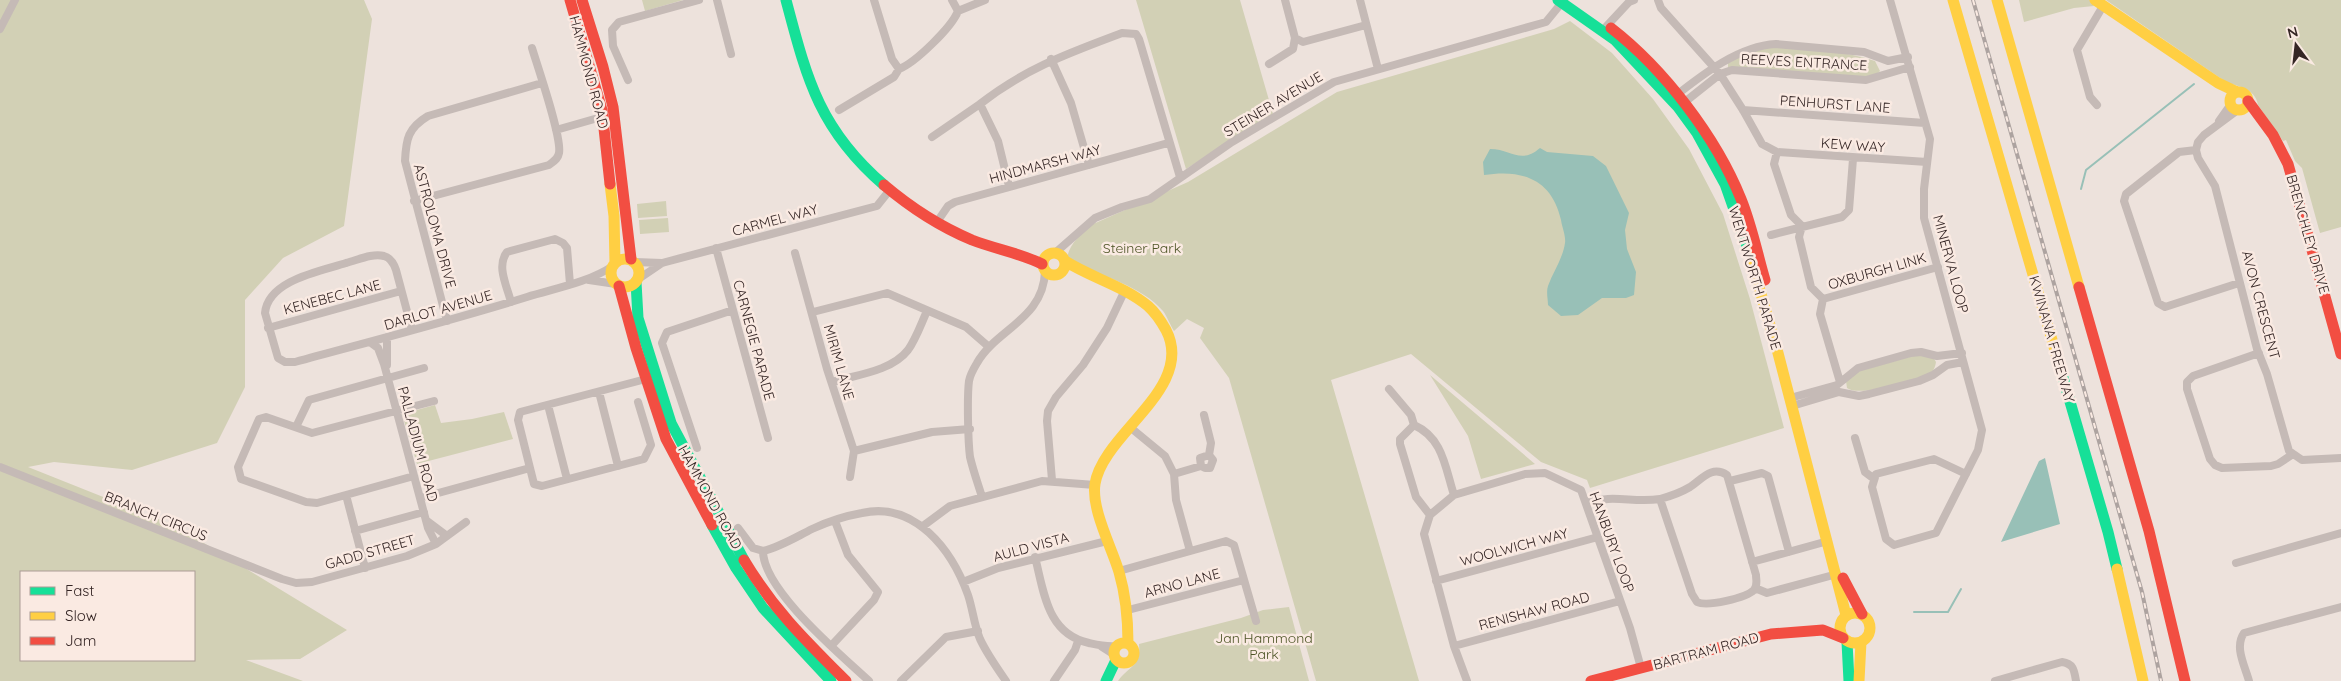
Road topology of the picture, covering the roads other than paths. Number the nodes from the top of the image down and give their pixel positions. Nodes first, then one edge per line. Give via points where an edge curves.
1 (15, 0) edge
2 (570, 0) edge
3 (582, 0) edge
4 (699, 0) edge
5 (717, 0) edge
6 (786, 0) edge
7 (874, 0) edge
8 (952, 0) edge
9 (986, 0) edge
10 (1285, 0) edge
11 (1360, 0) edge
12 (1634, 0) edge
13 (1658, 0) edge
14 (1890, 0) edge
15 (1953, 0) edge
16 (1997, 0) edge
17 (1564, 1) edge
18 (2100, 3) edge
19 (958, 11) junction
20 (1366, 25) junction
21 (1604, 28) junction
22 (0, 29) edge
23 (1295, 38) junction
24 (532, 48) dead end
25 (732, 54) dead end
26 (1908, 57) junction
27 (1052, 59) junction
28 (1883, 60) junction
29 (1269, 64) dead end
30 (1910, 66) junction
31 (899, 69) junction
32 (1378, 69) junction
33 (1718, 71) junction
34 (1884, 74) junction
35 (628, 80) dead end
36 (542, 83) junction
37 (1678, 101) junction
38 (2238, 102) junction
39 (980, 104) junction
40 (2097, 105) dead end
41 (839, 110) dead end
42 (1743, 110) junction
43 (614, 114) junction
44 (603, 117) junction
45 (1925, 123) junction
46 (556, 130) junction
47 (932, 137) dead end
48 (1168, 143) junction
49 (2196, 150) junction
50 (1777, 152) junction
51 (1853, 159) junction
52 (1927, 162) junction
53 (1089, 165) junction
54 (1180, 177) junction
55 (1009, 186) junction
56 (888, 191) junction
57 (414, 201) junction
58 (937, 222) junction
59 (1802, 226) junction
60 (1771, 235) dead end
61 (716, 248) junction
62 (795, 254) dead end
63 (633, 261) junction
64 (614, 264) junction
65 (662, 264) junction
66 (1052, 266) junction
67 (1938, 267) junction
68 (587, 280) junction
69 (637, 281) junction
70 (2239, 283) junction
71 (570, 284) junction
72 (618, 285) junction
73 (402, 290) junction
74 (1125, 290) junction
75 (1823, 299) junction
76 (511, 302) junction
77 (733, 310) junction
78 (927, 311) junction
79 (813, 312) junction
80 (447, 321) junction
81 (268, 328) junction
82 (412, 330) junction
83 (387, 338) junction
84 (370, 342) junction
85 (989, 347) junction
86 (1962, 353) junction
87 (2259, 353) junction
88 (2341, 354) edge
89 (1937, 356) junction
90 (1964, 362) junction
91 (424, 368) dead end
92 (1941, 369) junction
93 (387, 376) junction
94 (646, 379) junction
95 (832, 382) junction
96 (1840, 382) junction
97 (1389, 389) dead end
98 (599, 392) junction
99 (434, 401) dead end
100 (1794, 401) junction
101 (638, 402) dead end
102 (548, 405) junction
103 (396, 411) junction
104 (1204, 416) dead end
105 (1414, 425) junction
106 (296, 427) junction
107 (1131, 428) junction
108 (970, 429) junction
109 (768, 438) dead end
110 (1855, 438) dead end
111 (697, 448) dead end
112 (854, 451) junction
113 (2293, 454) junction
114 (2341, 458) edge
115 (618, 466) junction
116 (0, 467) edge
117 (530, 468) junction
118 (1174, 474) junction
119 (1966, 474) junction
120 (414, 476) junction
121 (850, 477) dead end
122 (1873, 478) junction
123 (567, 479) junction
124 (1052, 480) junction
125 (1730, 481) junction
126 (1095, 485) junction
127 (346, 495) junction
128 (1454, 495) junction
129 (982, 497) junction
130 (420, 498) junction
131 (1660, 499) junction
132 (1586, 503) junction
133 (424, 512) junction
134 (1430, 515) junction
135 (427, 521) junction
136 (835, 521) junction
137 (466, 522) dead end
138 (923, 526) junction
139 (738, 528) dead end
140 (355, 531) junction
141 (2341, 533) edge
142 (447, 536) junction
143 (1598, 537) junction
144 (1107, 541) junction
145 (1828, 541) junction
146 (436, 544) junction
147 (763, 551) junction
148 (1190, 551) junction
149 (1789, 552) junction
150 (1035, 557) junction
151 (1752, 562) junction
152 (2236, 562) dead end
153 (365, 568) junction
154 (1119, 571) junction
155 (1836, 574) junction
156 (1244, 580) junction
157 (1436, 581) junction
158 (963, 582) junction
159 (303, 583) joint
160 (1755, 588) junction
161 (1620, 601) junction
162 (2341, 607) edge
163 (1128, 610) junction
164 (1862, 614) junction
165 (1844, 617) junction
166 (1256, 621) dead end
167 (1823, 630) junction
168 (978, 631) junction
169 (1845, 640) junction
170 (1078, 641) junction
171 (1861, 642) junction
172 (831, 646) junction
173 (1454, 646) junction
174 (1119, 652) junction
175 (1641, 668) junction
176 (1108, 677) edge
177 (831, 681) edge
178 (846, 681) edge
179 (869, 681) edge
180 (901, 681) edge
181 (1006, 681) edge
182 (1054, 681) edge
183 (1467, 681) edge
184 (1591, 681) edge
185 (1849, 681) edge
186 (1859, 681) edge
187 (1995, 681) edge
188 (2076, 681) edge
189 (2143, 681) edge
190 (2185, 681) edge
191 (2249, 681) edge

1 - 22 street
2 - 44 main road, HAMMOND ROAD
3 - 43 main road, HAMMOND ROAD
4 - 35 street via 619,22 612,30 613,46
5 - 25 street
6 - 56 main road via 808,78 836,134
7 - 31 street via 892,59
8 - 19 street
9 - 19 street
10 - 23 street
11 - 20 street
12 - 21 street
13 - 33 street via 1661,8
14 - 26 street, MINERVA LOOP
15 - 189 main road, KWINANA FREEWAY via 2108,532
16 - 190 main road via 2149,531
17 - 21 main road, WENTWORTH PARADE
17 - 32 street, STEINER AVENUE via 1546,22
18 - 38 main road, BRENCHLEY DRIVE via 2218,83
18 - 40 street via 2076,50 2090,97
19 - 31 street via 932,42
20 - 23 street via 1303,42
20 - 32 street
21 - 37 main road, WENTWORTH PARADE
23 - 29 street via 1293,48
24 - 36 street
26 - 28 street, REEVES ENTRANCE
26 - 30 street, MINERVA LOOP
27 - 39 street via 1006,84
27 - 48 street via 1122,33 1136,34
27 - 53 street via 1072,103
28 - 33 street, REEVES ENTRANCE via 1864,52 1776,44 1736,54
28 - 34 street
30 - 34 street, REEVES ENTRANCE
30 - 45 street, MINERVA LOOP
31 - 41 street via 894,77
32 - 54 street, STEINER AVENUE via 1334,82
33 - 34 street, REEVES ENTRANCE via 1866,80
33 - 37 street, REEVES ENTRANCE
33 - 42 street
36 - 46 street
36 - 57 street, ASTROLOMA DRIVE via 428,116 415,124 406,141 405,161
37 - 100 main road, WENTWORTH PARADE via 1725,184
38 - 49 street via 2200,138
38 - 88 main road, BRENCHLEY DRIVE via 2262,118 2288,164
39 - 47 street
39 - 55 street via 998,141
42 - 45 street, PENHURST LANE
42 - 50 street via 1762,144
43 - 44 street
43 - 63 main road, HAMMOND ROAD via 627,242
44 - 46 street
44 - 64 main road, HAMMOND ROAD via 614,216
45 - 52 street, MINERVA LOOP via 1930,139
46 - 57 street via 560,151 558,159 550,165
48 - 53 street, HINDMARSH WAY
48 - 54 street
49 - 70 street, AVON CRESCENT via 2215,186
49 - 70 street via 2179,152 2126,194 2124,201 2161,306
50 - 51 street, KEW WAY
50 - 59 street via 1774,164 1791,215
51 - 52 street, KEW WAY
51 - 59 street via 1849,210 1842,217
52 - 67 street, MINERVA LOOP via 1924,218
53 - 55 street, HINDMARSH WAY
54 - 66 street, STEINER AVENUE via 1150,198 1095,218 1067,245
55 - 58 street, HINDMARSH WAY via 955,202 948,206
56 - 58 main road
56 - 61 street, CARMEL WAY via 877,206
57 - 80 street, ASTROLOMA DRIVE
58 - 66 main road via 971,240
59 - 60 street
59 - 75 street via 1799,238 1812,287
61 - 65 street, CARMEL WAY
61 - 77 street, CARNEGIE PARADE
62 - 79 street, MIRIM LANE
63 - 64 main road via 622,259
63 - 65 street, CARMEL WAY
63 - 69 main road via 640,271
64 - 68 street, DARLOT AVENUE
64 - 72 main road via 611,273
65 - 69 street, CARMEL WAY
66 - 74 main road via 1080,272
66 - 85 street, STEINER AVENUE via 1032,307
67 - 75 street, OXBURGH LINK
67 - 86 street, MINERVA LOOP
68 - 71 street, DARLOT AVENUE
68 - 72 street, DARLOT AVENUE
69 - 72 main road via 628,287
69 - 178 main road, HAMMOND ROAD via 638,318 662,397 680,442 767,596
70 - 87 street, AVON CRESCENT
71 - 76 street, DARLOT AVENUE
71 - 76 street via 567,248 563,243 555,239 507,252 501,266
72 - 94 main road, HAMMOND ROAD
73 - 81 street, KENEBEC LANE
73 - 81 street via 394,263 386,256 373,256 300,276 277,291 266,305
73 - 82 street
74 - 107 main road via 1160,318 1172,348 1168,376
74 - 124 street via 1107,328 1048,410
75 - 96 street via 1820,314
76 - 80 street, DARLOT AVENUE
77 - 109 street, CARNEGIE PARADE
77 - 111 street via 667,332 662,343
78 - 79 street via 887,293
78 - 85 street via 966,327
78 - 95 street via 909,350 901,357 883,367
79 - 95 street, MIRIM LANE
80 - 82 street, DARLOT AVENUE
81 - 84 street, DARLOT AVENUE via 278,358 285,362
82 - 83 street, DARLOT AVENUE
83 - 84 street, DARLOT AVENUE
83 - 93 street, PALLADIUM ROAD
84 - 93 street, PALLADIUM ROAD via 378,348
85 - 108 street, STEINER AVENUE via 969,379
86 - 89 street
86 - 90 street, MINERVA LOOP
87 - 113 street, AVON CRESCENT
87 - 113 street via 2193,376 2187,382 2210,459 2219,468 2242,467 2275,465
89 - 92 street
89 - 96 street via 1911,353 1858,368
90 - 92 street
90 - 119 street, MINERVA LOOP via 1982,430 1978,450
91 - 93 street
92 - 100 street via 1919,380 1869,394 1859,396 1839,392
93 - 103 street, PALLADIUM ROAD
93 - 106 street via 308,400
94 - 98 street
94 - 177 main road, HAMMOND ROAD via 666,439 736,568 763,608
95 - 112 street, MIRIM LANE
96 - 100 street
97 - 105 street
98 - 102 street
98 - 115 street
99 - 103 street
100 - 145 main road, WENTWORTH PARADE
100 - 164 main road, WENTWORTH PARADE via 1844,580
101 - 115 street via 651,445 644,459
102 - 117 street via 520,412 518,420
102 - 123 street
103 - 106 street via 312,433
103 - 120 street, PALLADIUM ROAD
104 - 118 street via 1211,443 1209,455 1200,458 1201,466
105 - 128 street via 1425,430 1437,442
105 - 134 street via 1400,439 1400,444 1416,497
106 - 127 street via 266,417 259,419 238,467 241,479 306,502 317,503
107 - 118 street via 1165,456
107 - 126 main road via 1103,464
108 - 112 street via 932,432
108 - 129 street, STEINER AVENUE via 970,456
110 - 122 street via 1865,472
112 - 121 street, MIRIM LANE
113 - 114 street via 2302,460
115 - 123 street
116 - 159 street, BRANCH CIRCUS via 282,579
117 - 123 street via 534,484 542,486
117 - 130 street
118 - 148 street via 1176,500
119 - 122 street via 1934,458 1880,472
119 - 122 street, MINERVA LOOP via 1936,533 1894,544 1886,539 1872,487
120 - 127 street
120 - 130 street, PALLADIUM ROAD
124 - 126 street
124 - 129 street
125 - 131 street via 1724,473 1715,471 1680,493
125 - 149 street via 1762,473 1768,476
125 - 151 street
126 - 144 main road
127 - 140 street
128 - 132 street, HANBURY LOOP via 1525,474 1545,473 1582,490
128 - 134 street, HANBURY LOOP
129 - 138 street via 950,506
130 - 133 street, PALLADIUM ROAD
131 - 132 street via 1604,498
131 - 160 street via 1697,602 1706,605 1749,593
132 - 143 street, HANBURY LOOP
133 - 135 street, PALLADIUM ROAD
133 - 140 street
134 - 157 street via 1424,534
135 - 142 street, PALLADIUM ROAD
135 - 146 street, PALLADIUM ROAD
136 - 138 street via 878,510 894,512
136 - 147 street
136 - 172 street via 848,555 878,592
137 - 142 street, GADD STREET
138 - 158 street via 944,550
139 - 147 street via 753,548
140 - 153 street
141 - 152 street
142 - 146 street, GADD STREET
143 - 157 street, WOOLWICH WAY
143 - 161 street, HANBURY LOOP
144 - 150 street, AULD VISTA
144 - 154 main road
145 - 149 street
145 - 155 main road, WENTWORTH PARADE
146 - 153 street, GADD STREET
147 - 172 street via 769,574 810,626
148 - 154 street
148 - 156 street via 1226,541 1234,545
149 - 151 street
150 - 158 street, AULD VISTA
150 - 170 street via 1051,614 1063,631
151 - 160 street via 1757,582
153 - 159 street, GADD STREET
154 - 163 main road
155 - 160 street via 1768,593
155 - 165 main road, WENTWORTH PARADE
156 - 163 street, ARNO LANE
156 - 166 street
157 - 173 street
158 - 168 street
161 - 173 street, RENISHAW ROAD
161 - 175 street, HANBURY LOOP
162 - 191 street via 2244,633 2239,647
163 - 174 main road via 1127,630
164 - 165 main road
164 - 171 main road, WENTWORTH PARADE via 1870,630
165 - 167 main road, BARTRAM ROAD
165 - 169 main road, WENTWORTH PARADE via 1839,629
167 - 169 main road, BARTRAM ROAD
167 - 175 main road, BARTRAM ROAD via 1771,634
168 - 180 street via 946,637
168 - 181 street via 991,660
169 - 171 main road
169 - 185 main road, WENTWORTH PARADE
170 - 174 street
170 - 182 street
171 - 186 main road, WENTWORTH PARADE
172 - 179 street
173 - 183 street
174 - 176 main road
175 - 184 main road, BARTRAM ROAD
187 - 188 street via 2062,662 2074,667

